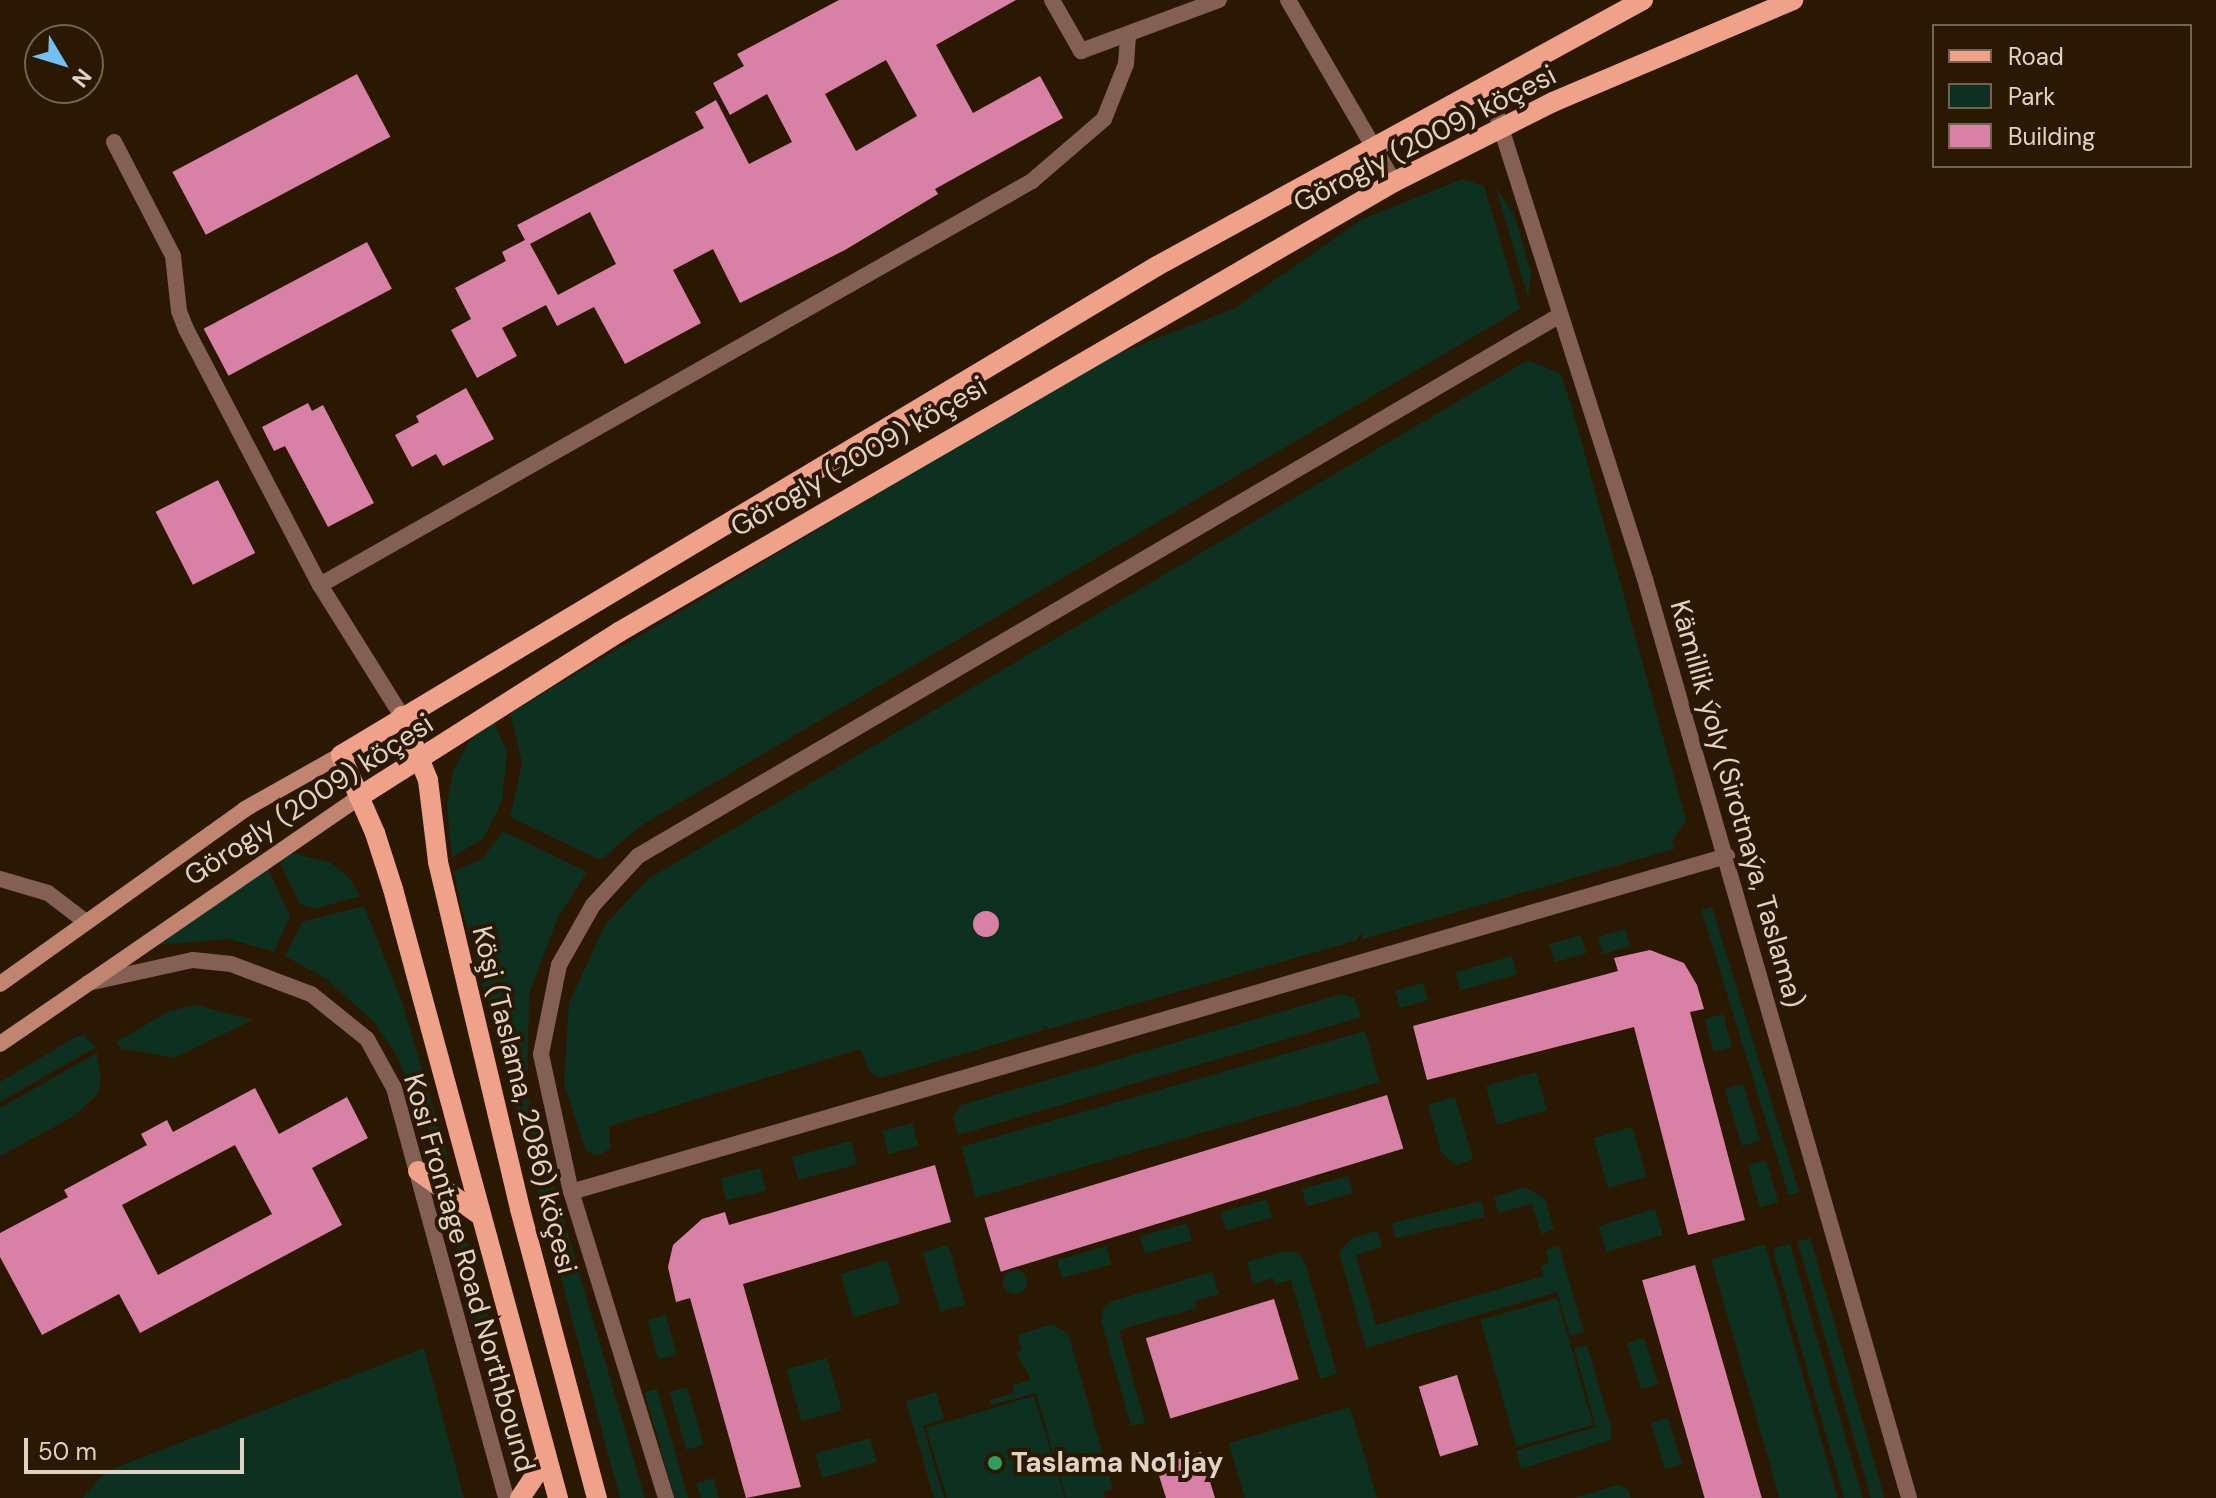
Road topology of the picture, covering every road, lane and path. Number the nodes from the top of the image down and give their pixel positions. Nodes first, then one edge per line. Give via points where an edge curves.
1 (1052, 0) edge
2 (1219, 0) edge
3 (1288, 0) edge
4 (1643, 0) edge
5 (1793, 0) edge
6 (1128, 34) junction
7 (1487, 84) junction
8 (1504, 127) junction
9 (114, 142) dead end
10 (1374, 146) junction
11 (1394, 182) junction
12 (1560, 315) junction
13 (320, 585) junction
14 (402, 716) junction
15 (341, 755) junction
16 (422, 762) junction
17 (359, 797) junction
18 (1727, 856) junction
19 (0, 879) edge
20 (86, 922) junction
21 (18, 971) junction
22 (0, 973) edge
23 (0, 984) edge
24 (82, 984) junction
25 (0, 1044) edge
26 (418, 1171) junction
27 (571, 1192) junction
28 (481, 1216) junction
29 (547, 1458) junction
30 (506, 1498) edge
31 (520, 1498) edge
32 (558, 1498) edge
33 (597, 1498) edge
34 (666, 1498) edge
35 (1909, 1498) edge

1 - 6 street via 1081,51
2 - 6 street
3 - 10 street
4 - 7 main road, Görogly (2009) köçesi
5 - 8 main road, Görogly (2009) köçesi
6 - 13 street via 1126,64 1104,119 1032,181
7 - 8 street, Kämillik ýoly (Sirotnaýa, Taslama)
7 - 10 main road, Görogly (2009) köçesi
8 - 11 main road, Görogly (2009) köçesi
8 - 12 street, Kämillik ýoly (Sirotnaýa, Taslama)
9 - 13 street via 173,256 186,329
10 - 11 street
10 - 14 main road, Görogly (2009) köçesi via 1157,266
11 - 16 main road, Görogly (2009) köçesi via 632,624
12 - 18 street, Kämillik ýoly (Sirotnaýa, Taslama)
12 - 27 street via 638,856 574,933 559,965 542,1028 547,1093
13 - 14 street
14 - 15 main road, Görogly (2009) köçesi
14 - 16 main road, Köşi (Taslama, 2086) köçesi
15 - 17 main road
15 - 20 main road, Görogly (2009) köçesi via 245,809
16 - 17 main road, Görogly (2009) köçesi
16 - 33 main road, Köşi (Taslama, 2086) köçesi via 436,852 520,1209
17 - 24 main road, Görogly (2009) köçesi
17 - 28 main road via 393,889
18 - 27 street
18 - 35 street, Kämillik ýoly (Sirotnaýa, Taslama)
19 - 20 street via 48,893
20 - 21 main road, Görogly (2009) köçesi
21 - 22 main road
21 - 23 main road, Görogly (2009) köçesi
24 - 25 main road, Görogly (2009) köçesi
24 - 26 street, Kosi Frontage Road Northbound via 193,960 231,964 311,994 367,1039 394,1088
26 - 28 main road
26 - 30 street, Kosi Frontage Road Northbound
27 - 34 street
28 - 29 main road
29 - 31 main road
29 - 32 main road

